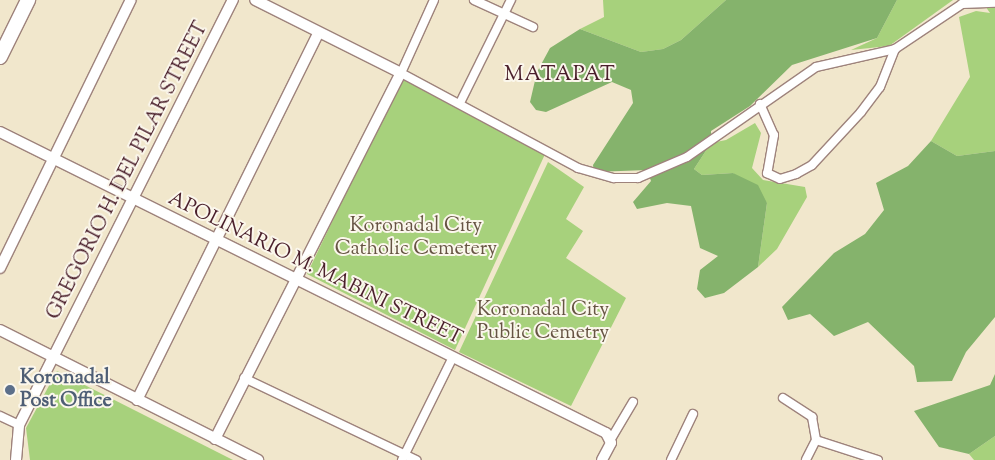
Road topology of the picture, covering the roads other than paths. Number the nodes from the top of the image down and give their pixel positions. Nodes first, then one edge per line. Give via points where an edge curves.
1 (28, 0) edge
2 (131, 0) edge
3 (233, 0) edge
4 (255, 0) edge
5 (474, 0) edge
6 (510, 0) edge
7 (433, 1) edge
8 (995, 3) edge
9 (503, 14) junction
10 (533, 27) dead end
11 (318, 33) junction
12 (894, 49) junction
13 (0, 58) edge
14 (401, 73) junction
15 (460, 103) junction
16 (760, 104) junction
17 (0, 132) edge
18 (54, 158) junction
19 (134, 198) junction
20 (216, 238) junction
21 (0, 268) edge
22 (295, 278) junction
23 (0, 330) edge
24 (453, 357) junction
25 (53, 358) junction
26 (244, 378) junction
27 (783, 398) dead end
28 (137, 400) junction
29 (633, 402) dead end
30 (692, 414) dead end
31 (0, 416) edge
32 (19, 425) junction
33 (215, 439) junction
34 (611, 439) junction
35 (816, 440) junction
36 (404, 457) edge
37 (16, 460) edge
38 (258, 460) edge
39 (416, 460) edge
40 (602, 460) edge
41 (671, 460) edge
42 (806, 460) edge
43 (878, 460) edge

1 - 13 highway
2 - 18 street
3 - 19 street, GREGORIO H. DEL PILAR STREET
4 - 11 street
5 - 9 street
6 - 9 street
7 - 14 street
8 - 12 street via 962,4
9 - 10 street
9 - 15 street
11 - 14 street
11 - 20 street
12 - 16 street via 816,67
12 - 16 street via 880,87 861,112 812,164 796,174 780,179 767,173 774,135
14 - 15 street
14 - 22 street
15 - 16 street via 596,176 614,178 662,171 688,158
17 - 18 street, APOLINARIO M. MABINI STREET
18 - 19 street, APOLINARIO M. MABINI STREET
18 - 21 street
19 - 20 street, APOLINARIO M. MABINI STREET
19 - 25 street, GREGORIO H. DEL PILAR STREET
20 - 22 street, APOLINARIO M. MABINI STREET
20 - 28 street
22 - 24 street, APOLINARIO M. MABINI STREET
22 - 26 street
23 - 25 street
24 - 34 street, APOLINARIO M. MABINI STREET via 606,433
24 - 36 street
25 - 28 street
25 - 32 street, GREGORIO H. DEL PILAR STREET
26 - 33 street
26 - 36 street
27 - 35 street via 809,412
28 - 33 street
29 - 34 street
30 - 41 street
31 - 32 street
32 - 37 street
33 - 38 street
34 - 40 street
35 - 42 street
35 - 43 street
36 - 39 street

